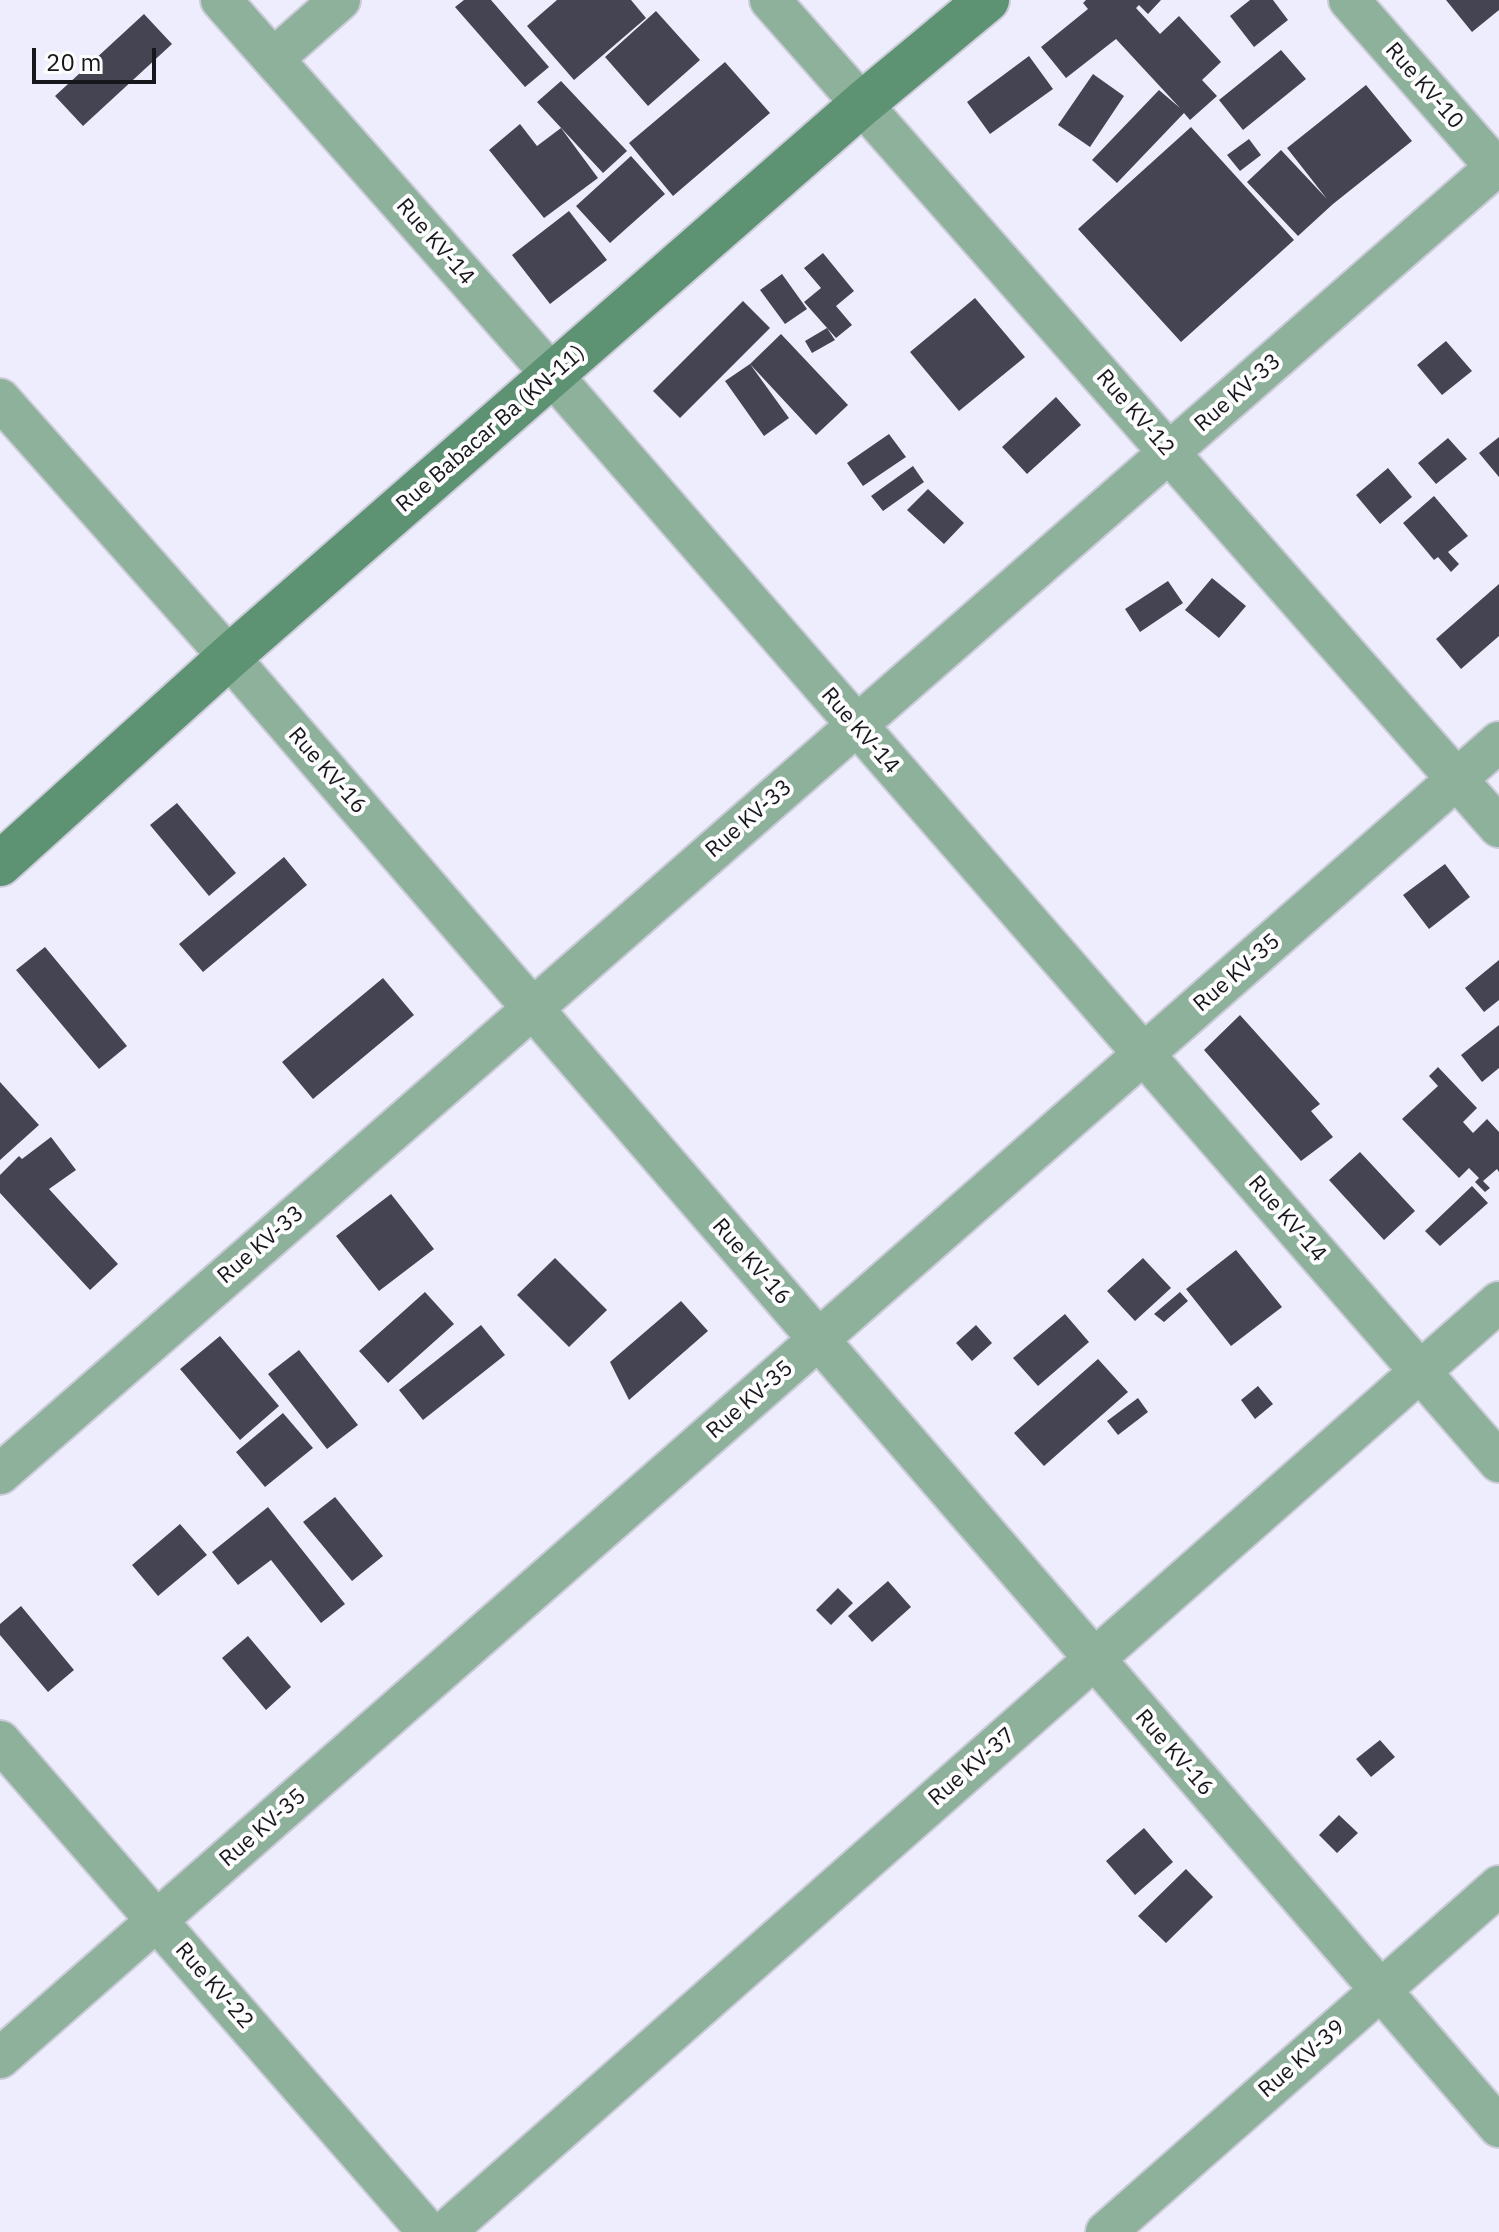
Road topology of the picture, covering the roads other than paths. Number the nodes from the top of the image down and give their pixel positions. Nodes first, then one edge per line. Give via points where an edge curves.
1 (221, 0) edge
2 (340, 0) edge
3 (770, 0) edge
4 (987, 0) edge
5 (1349, 0) edge
6 (273, 59) junction
7 (862, 104) junction
8 (1498, 168) edge
9 (553, 376) junction
10 (0, 399) edge
11 (1169, 453) junction
12 (229, 657) junction
13 (856, 726) junction
14 (1499, 742) edge
15 (1457, 779) junction
16 (1499, 827) edge
17 (0, 864) edge
18 (532, 1009) junction
19 (1143, 1054) junction
20 (1499, 1302) edge
21 (818, 1340) junction
22 (1420, 1372) junction
23 (1499, 1462) edge
24 (0, 1474) edge
25 (1094, 1660) junction
26 (0, 1741) edge
27 (1499, 1886) edge
28 (157, 1920) junction
29 (1381, 1990) junction
30 (0, 2058) edge
31 (1499, 2127) edge
32 (428, 2232) edge
33 (445, 2232) edge
34 (1106, 2232) edge

1 - 6 street, Rue KV-14
2 - 6 street
3 - 7 street, Rue KV-12
4 - 7 street, Rue Babacar Ba (KN-11)
5 - 8 street, Rue KV-10
6 - 9 street, Rue KV-14
7 - 9 street, Rue Babacar Ba (KN-11)
7 - 11 street, Rue KV-12
8 - 11 street, Rue KV-33
9 - 12 street, Rue Babacar Ba (KN-11)
9 - 13 street, Rue KV-14
10 - 12 street, Rue KV-16
11 - 13 street, Rue KV-33
11 - 15 street, Rue KV-12
12 - 17 street, Rue Babacar Ba (KN-11)
12 - 18 street, Rue KV-16
13 - 18 street, Rue KV-33
13 - 19 street, Rue KV-14
14 - 15 street, Rue KV-35
15 - 16 street, Rue KV-12
15 - 19 street, Rue KV-35
18 - 21 street, Rue KV-16
18 - 24 street, Rue KV-33
19 - 21 street, Rue KV-35
19 - 22 street, Rue KV-14
20 - 22 street, Rue KV-37
21 - 25 street, Rue KV-16
21 - 28 street, Rue KV-35
22 - 23 street, Rue KV-14
22 - 25 street, Rue KV-37
25 - 29 street, Rue KV-16
25 - 33 street, Rue KV-37
26 - 28 street, Rue KV-22
27 - 29 street, Rue KV-39
28 - 30 street, Rue KV-35
28 - 32 street, Rue KV-22
29 - 31 street, Rue KV-16
29 - 34 street, Rue KV-39

